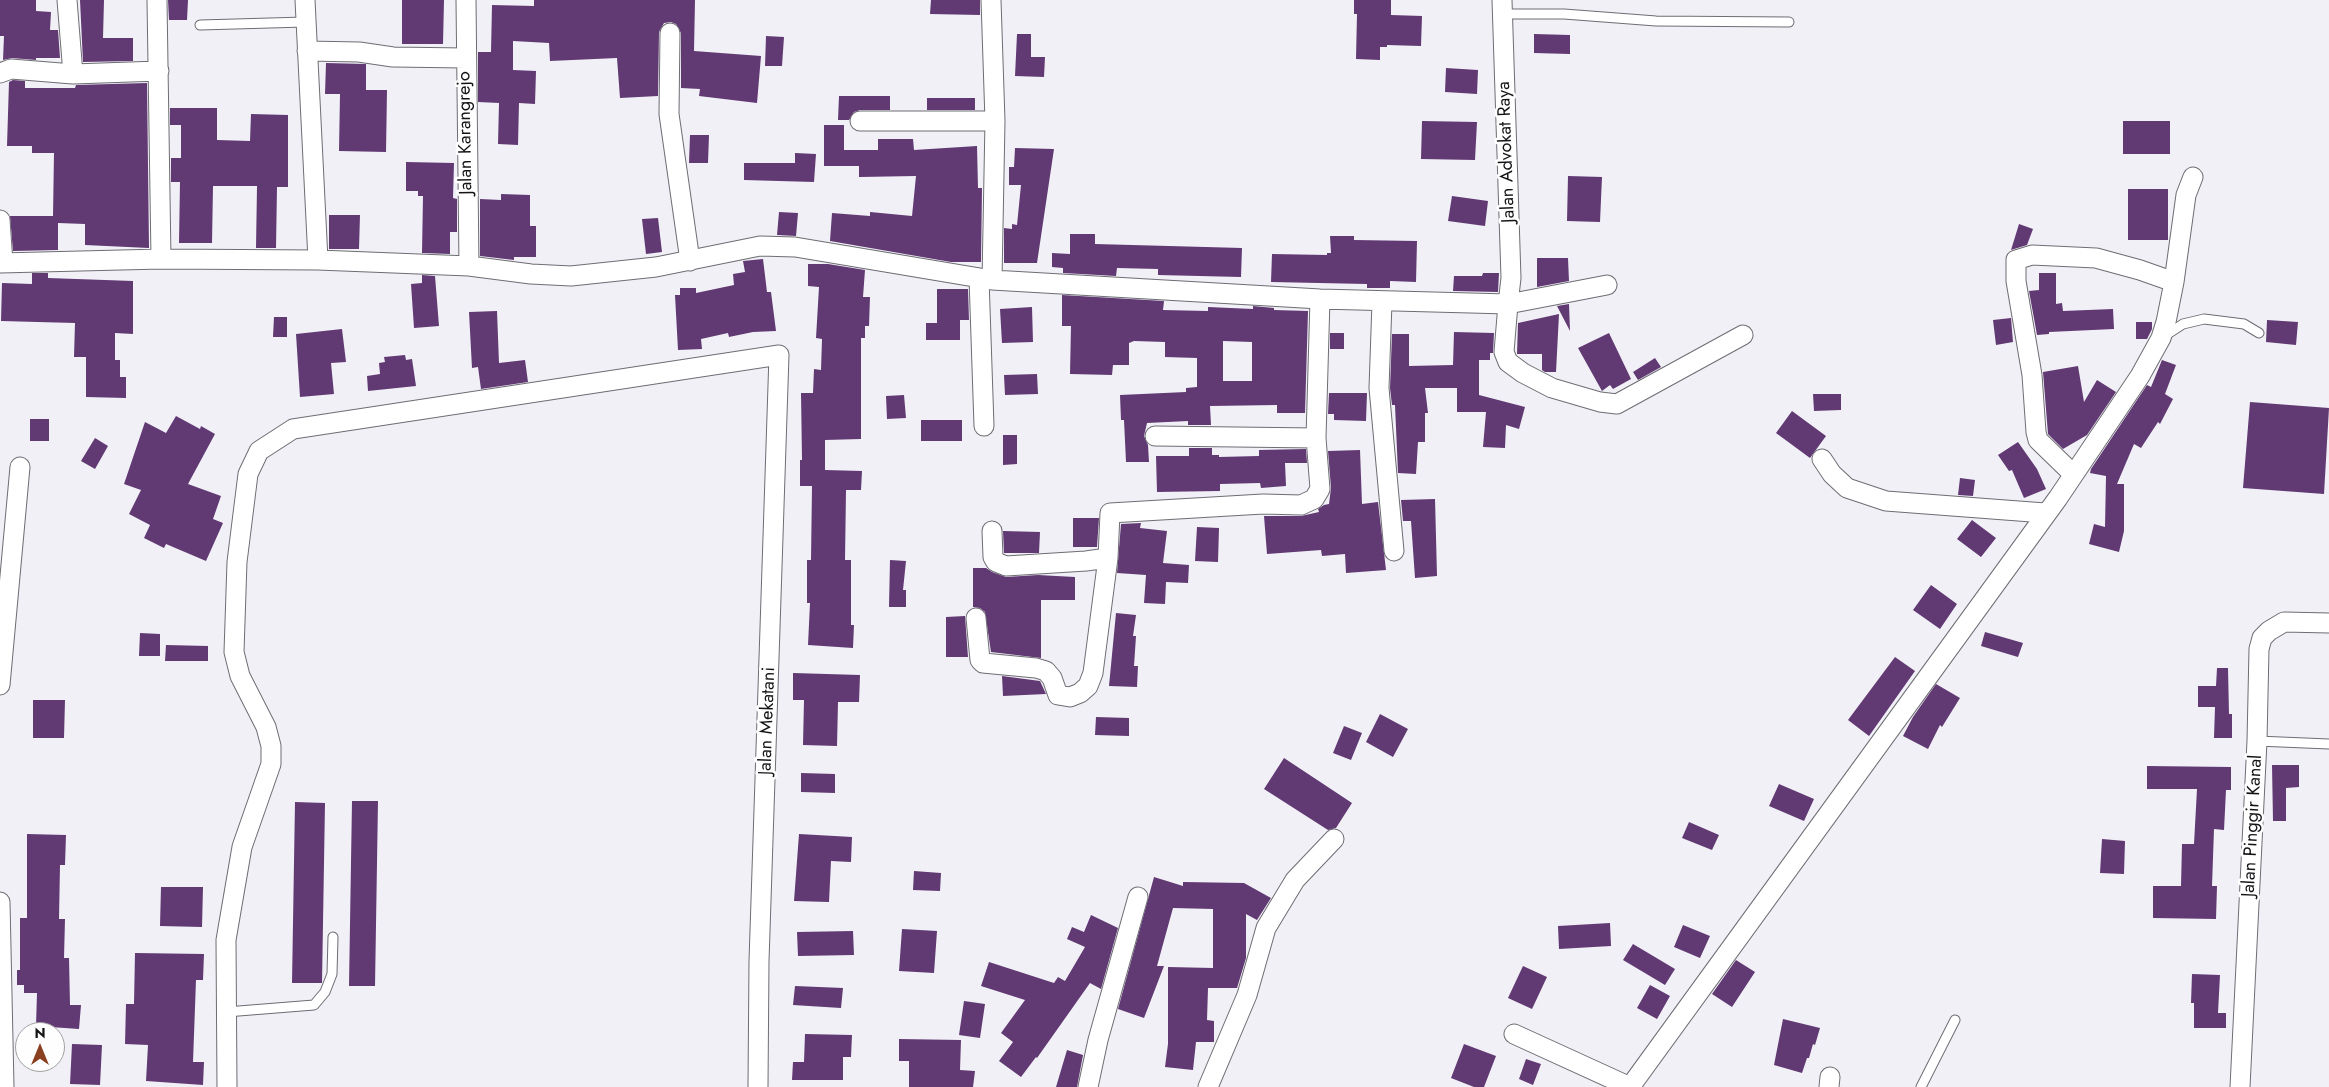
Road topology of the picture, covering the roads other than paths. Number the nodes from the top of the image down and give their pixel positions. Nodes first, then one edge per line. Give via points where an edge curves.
1 (67, 0) edge
2 (157, 0) edge
3 (305, 0) edge
4 (466, 0) edge
5 (991, 0) edge
6 (1502, 7) edge
7 (306, 22) junction
8 (1789, 22) dead end
9 (200, 25) dead end
10 (670, 32) dead end
11 (307, 51) junction
12 (465, 58) junction
13 (159, 70) junction
14 (0, 73) edge
15 (72, 74) junction
16 (860, 121) dead end
17 (994, 121) junction
18 (2193, 177) dead end
19 (0, 220) edge
20 (161, 259) junction
21 (318, 260) junction
22 (690, 260) junction
23 (1, 263) edge
24 (469, 266) junction
25 (985, 279) junction
26 (2174, 282) junction
27 (1607, 286) dead end
28 (1320, 299) junction
29 (1382, 302) junction
30 (1508, 304) junction
31 (2259, 333) dead end
32 (1743, 335) dead end
33 (2161, 338) junction
34 (984, 426) dead end
35 (1155, 436) dead end
36 (1316, 438) junction
37 (1822, 459) dead end
38 (20, 468) dead end
39 (2073, 474) junction
40 (2045, 513) junction
41 (992, 531) dead end
42 (1394, 551) dead end
43 (1108, 558) junction
44 (2329, 611) edge
45 (976, 618) dead end
46 (2329, 623) edge
47 (0, 685) edge
48 (2257, 741) junction
49 (2329, 744) edge
50 (1334, 839) dead end
51 (1138, 897) dead end
52 (0, 902) edge
53 (333, 937) dead end
54 (226, 1012) junction
55 (1955, 1020) dead end
56 (1514, 1034) dead end
57 (4, 1087) edge
58 (227, 1087) edge
59 (758, 1087) edge
60 (1088, 1087) edge
61 (1208, 1087) edge
62 (1630, 1087) edge
63 (1921, 1087) edge
64 (2240, 1087) edge

1 - 15 street
2 - 13 street
3 - 7 street
4 - 12 street, Jalan Karangrejo
5 - 17 street
6 - 8 lane via 1656,21
6 - 30 street, Jalan Advokat Raya via 1511,278
7 - 9 lane
7 - 11 street
10 - 22 street via 669,114
11 - 12 street
11 - 21 street
12 - 24 street, Jalan Karangrejo
13 - 15 street
13 - 20 street
14 - 15 street via 11,69
16 - 17 street
17 - 25 street
18 - 26 street via 2186,195
19 - 23 street
20 - 21 street
20 - 23 street
21 - 24 street
22 - 24 street via 621,272 571,276
22 - 25 street via 760,246 795,248
25 - 28 street
25 - 34 street
26 - 33 street
26 - 39 street via 2096,258 2032,255 2016,260 2016,281 2032,375 2038,440
27 - 30 street
28 - 29 street
28 - 36 street
29 - 30 street
29 - 42 street via 1379,388
30 - 32 street, Jalan Advokat Raya via 1504,352 1508,362 1552,388 1600,402 1617,404
31 - 33 lane via 2244,324 2204,319 2174,328
33 - 39 street via 2140,376
35 - 36 street
36 - 43 street via 1320,488 1308,503 1110,513
37 - 40 street via 1847,488 1886,501
38 - 47 street
39 - 40 street
40 - 62 street
41 - 43 street via 993,556 996,562 1006,566
43 - 45 street via 1093,673 1088,686 1080,693 1070,697 1058,695 1046,670 983,663 980,660
44 - 46 lane
46 - 48 street, Jalan Pinggir Kanal via 2284,622 2262,638
48 - 49 lane
48 - 64 street, Jalan Pinggir Kanal
50 - 61 street via 1295,880 1266,928 1247,995
51 - 60 street
52 - 57 street
53 - 54 lane via 332,974 325,992 314,1005
54 - 58 street
54 - 59 street, Jalan Mekatani via 226,940 242,847 272,764 272,746 266,727 240,676 234,652 236,562 248,474 259,451 293,429 780,355
55 - 63 lane
56 - 62 street

